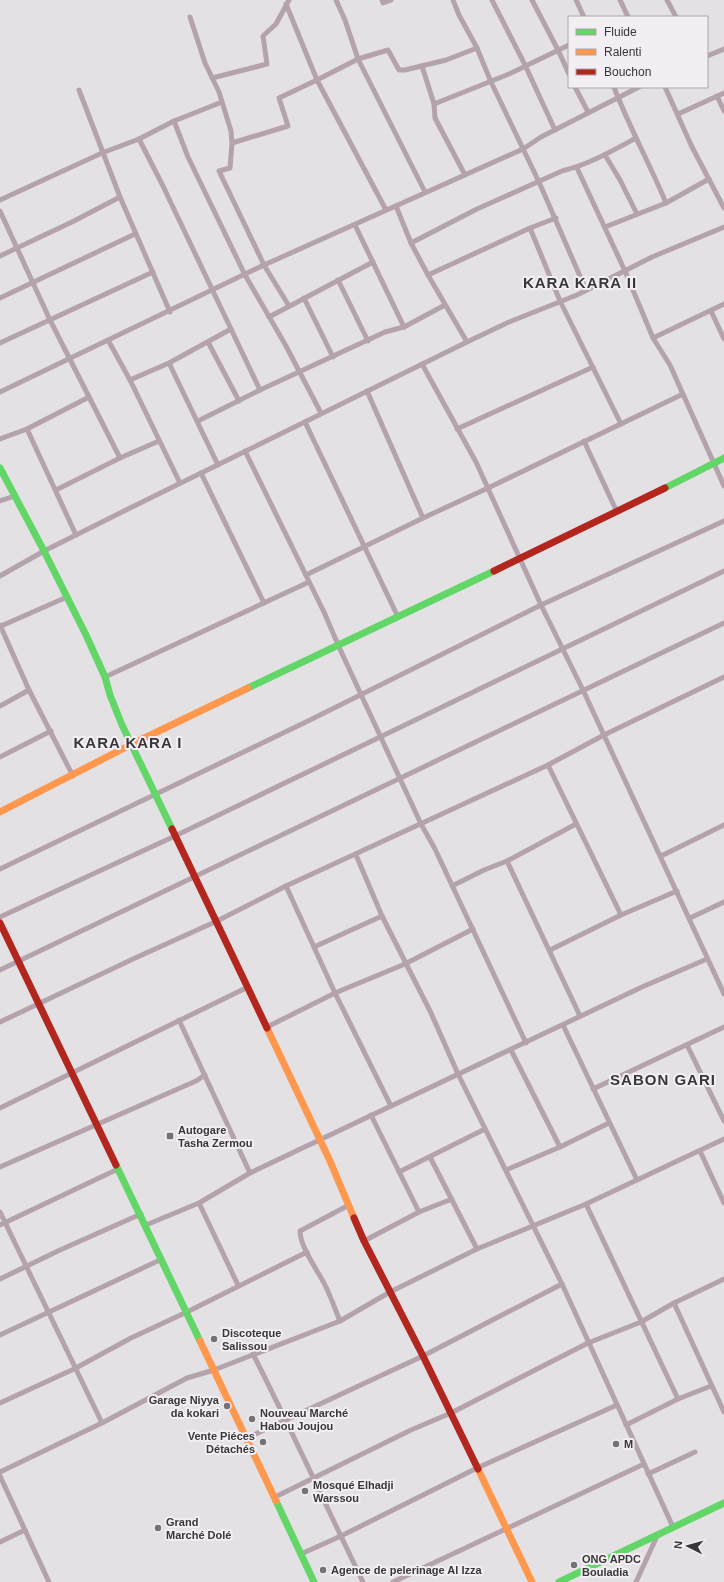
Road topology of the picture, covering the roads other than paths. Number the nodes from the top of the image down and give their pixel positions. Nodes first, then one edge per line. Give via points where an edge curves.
1 (336, 0) edge
2 (382, 0) edge
3 (391, 0) edge
4 (453, 0) edge
5 (492, 0) edge
6 (532, 0) edge
7 (576, 0) edge
8 (620, 0) edge
9 (667, 0) edge
10 (287, 2) edge
11 (584, 16) edge
12 (628, 16) edge
13 (675, 16) edge
14 (190, 17) dead end
15 (568, 45) edge
16 (477, 48) junction
17 (724, 49) edge
18 (558, 50) junction
19 (708, 56) edge
20 (358, 59) junction
21 (525, 65) junction
22 (422, 66) junction
23 (568, 72) edge
24 (212, 78) junction
25 (317, 80) junction
26 (491, 82) junction
27 (576, 88) edge
28 (614, 88) edge
29 (637, 88) edge
30 (665, 88) edge
31 (79, 90) dead end
32 (724, 93) edge
33 (717, 96) junction
34 (618, 98) junction
35 (222, 102) junction
36 (434, 104) junction
37 (724, 111) edge
38 (588, 112) junction
39 (678, 114) junction
40 (174, 122) junction
41 (555, 130) junction
42 (636, 138) junction
43 (138, 139) junction
44 (232, 143) junction
45 (523, 149) junction
46 (102, 153) junction
47 (605, 155) junction
48 (577, 168) junction
49 (465, 175) junction
50 (708, 179) junction
51 (539, 182) junction
52 (425, 192) junction
53 (120, 197) junction
54 (0, 200) edge
55 (666, 203) junction
56 (396, 206) junction
57 (724, 208) edge
58 (386, 210) junction
59 (0, 211) edge
60 (637, 214) junction
61 (556, 218) junction
62 (354, 225) junction
63 (605, 227) junction
64 (724, 227) edge
65 (530, 228) junction
66 (135, 234) junction
67 (411, 243) junction
68 (17, 248) junction
69 (0, 256) edge
70 (372, 262) junction
71 (264, 265) junction
72 (625, 271) junction
73 (153, 272) junction
74 (245, 274) junction
75 (428, 275) junction
76 (338, 280) junction
77 (33, 283) junction
78 (213, 290) junction
79 (586, 290) junction
80 (0, 298) edge
81 (304, 298) junction
82 (560, 301) junction
83 (724, 304) edge
84 (445, 305) junction
85 (289, 306) junction
86 (711, 311) junction
87 (170, 312) junction
88 (268, 316) junction
89 (50, 320) junction
90 (404, 327) junction
91 (231, 329) junction
92 (653, 338) junction
93 (724, 339) edge
94 (108, 340) junction
95 (368, 341) junction
96 (208, 342) junction
97 (467, 342) junction
98 (0, 343) edge
99 (334, 357) junction
100 (70, 358) junction
101 (169, 363) junction
102 (422, 364) junction
103 (593, 367) junction
104 (300, 373) junction
105 (130, 380) junction
106 (260, 390) junction
107 (367, 391) junction
108 (0, 392) edge
109 (683, 394) junction
110 (89, 397) junction
111 (239, 401) junction
112 (321, 413) junction
113 (198, 421) junction
114 (304, 422) junction
115 (620, 424) junction
116 (27, 429) junction
117 (457, 429) junction
118 (0, 439) edge
119 (159, 441) junction
120 (584, 441) junction
121 (245, 451) junction
122 (120, 458) junction
123 (724, 458) edge
124 (713, 463) junction
125 (218, 464) junction
126 (0, 468) edge
127 (201, 473) junction
128 (180, 483) junction
129 (724, 486) edge
130 (488, 488) junction
131 (56, 490) junction
132 (15, 496) junction
133 (0, 502) edge
134 (617, 512) junction
135 (423, 518) junction
136 (724, 521) edge
137 (76, 535) junction
138 (365, 546) junction
139 (44, 551) junction
140 (520, 559) junction
141 (724, 571) edge
142 (306, 575) junction
143 (0, 576) edge
144 (309, 582) junction
145 (67, 597) junction
146 (264, 603) junction
147 (541, 606) junction
148 (398, 617) junction
149 (724, 623) edge
150 (0, 626) edge
151 (339, 647) junction
152 (564, 649) junction
153 (105, 677) junction
154 (724, 677) edge
155 (29, 690) junction
156 (583, 690) junction
157 (361, 695) junction
158 (0, 706) edge
159 (52, 731) junction
160 (604, 735) junction
161 (381, 737) junction
162 (132, 744) junction
163 (0, 757) edge
164 (548, 765) junction
165 (73, 776) junction
166 (401, 778) junction
167 (155, 794) junction
168 (0, 812) edge
169 (421, 824) junction
170 (576, 824) junction
171 (724, 825) edge
172 (175, 836) junction
173 (356, 854) junction
174 (661, 856) junction
175 (506, 861) junction
176 (0, 869) edge
177 (194, 877) junction
178 (286, 886) junction
179 (452, 886) junction
180 (677, 891) junction
181 (724, 902) edge
182 (621, 915) junction
183 (382, 916) junction
184 (0, 917) edge
185 (690, 918) junction
186 (217, 921) junction
187 (0, 923) edge
188 (473, 929) junction
189 (314, 947) junction
190 (550, 950) junction
191 (707, 959) junction
192 (18, 962) junction
193 (405, 964) junction
194 (0, 970) edge
195 (246, 988) junction
196 (336, 993) junction
197 (724, 994) edge
198 (38, 1004) junction
199 (580, 1016) junction
200 (179, 1020) junction
201 (0, 1022) edge
202 (563, 1025) junction
203 (724, 1027) edge
204 (267, 1028) junction
205 (526, 1043) junction
206 (687, 1045) junction
207 (511, 1050) junction
208 (71, 1073) junction
209 (458, 1074) junction
210 (205, 1075) junction
211 (593, 1089) junction
212 (390, 1106) junction
213 (0, 1108) edge
214 (371, 1115) junction
215 (724, 1121) edge
216 (609, 1122) junction
217 (97, 1123) junction
218 (486, 1129) junction
219 (319, 1140) junction
220 (724, 1140) edge
221 (560, 1147) junction
222 (700, 1151) junction
223 (430, 1157) junction
224 (0, 1167) edge
225 (118, 1169) junction
226 (506, 1170) junction
227 (399, 1172) junction
228 (250, 1173) junction
229 (637, 1180) junction
230 (452, 1199) junction
231 (199, 1203) junction
232 (724, 1203) edge
233 (586, 1204) junction
234 (349, 1205) junction
235 (0, 1212) edge
236 (419, 1212) junction
237 (141, 1214) junction
238 (2, 1224) edge
239 (146, 1225) junction
240 (533, 1226) junction
241 (364, 1241) junction
242 (477, 1249) junction
243 (307, 1252) junction
244 (162, 1259) junction
245 (26, 1266) junction
246 (0, 1279) edge
247 (724, 1279) edge
248 (562, 1284) junction
249 (238, 1285) junction
250 (390, 1292) junction
251 (674, 1303) junction
252 (47, 1312) junction
253 (187, 1312) junction
254 (340, 1321) junction
255 (641, 1322) junction
256 (0, 1335) edge
257 (588, 1343) junction
258 (252, 1354) junction
259 (423, 1356) junction
260 (74, 1369) junction
261 (214, 1370) junction
262 (711, 1386) junction
263 (678, 1399) junction
264 (0, 1403) edge
265 (617, 1405) junction
266 (724, 1412) edge
267 (451, 1413) junction
268 (286, 1420) junction
269 (102, 1423) junction
270 (626, 1425) junction
271 (246, 1438) junction
272 (695, 1452) dead end
273 (644, 1464) junction
274 (477, 1468) junction
275 (0, 1472) edge
276 (648, 1474) junction
277 (0, 1476) edge
278 (313, 1479) junction
279 (275, 1497) junction
280 (724, 1503) edge
281 (673, 1527) junction
282 (506, 1528) junction
283 (25, 1530) junction
284 (658, 1534) junction
285 (341, 1536) junction
286 (0, 1542) edge
287 (301, 1554) junction
288 (49, 1582) edge
289 (314, 1582) edge
290 (363, 1582) edge
291 (393, 1582) edge
292 (532, 1582) edge
293 (559, 1582) edge
294 (636, 1582) edge

1 - 20 street
2 - 3 street via 383,3
4 - 16 street
5 - 21 street
6 - 18 street
7 - 11 street
8 - 12 street
9 - 13 street
10 - 24 street via 276,24 263,36 267,64
10 - 25 street
14 - 24 street
15 - 18 street
16 - 22 street
16 - 26 street
17 - 19 street
18 - 21 street
18 - 23 street
20 - 22 street via 388,50 399,70
20 - 25 street
20 - 52 street
21 - 26 street
21 - 41 street
22 - 36 street
24 - 35 street
25 - 44 street via 279,98 288,126
25 - 58 street
26 - 36 street
26 - 45 street
27 - 38 street
28 - 34 street
29 - 34 street
30 - 39 street
31 - 46 street
32 - 33 street
33 - 37 street
33 - 39 street
34 - 38 street
34 - 42 street
35 - 40 street
35 - 44 street
36 - 49 street via 435,118
38 - 41 street
39 - 50 street
40 - 43 street
40 - 74 street via 188,157
41 - 45 street
42 - 47 street
42 - 55 street
43 - 46 street
43 - 78 street
44 - 71 street via 230,168 219,171
45 - 49 street
45 - 51 street
46 - 53 street
46 - 54 street
47 - 48 street
47 - 60 street
48 - 51 street via 562,171
48 - 63 street
49 - 52 street
50 - 55 street
50 - 57 street
51 - 61 street
51 - 67 street via 477,209
52 - 56 street
53 - 66 street
53 - 68 street
55 - 60 street
56 - 58 street
56 - 67 street
58 - 62 street
59 - 68 street
60 - 63 street
61 - 65 street
61 - 79 street
62 - 70 street
62 - 71 street
63 - 72 street
64 - 72 street
65 - 75 street
65 - 82 street
66 - 73 street
66 - 77 street
67 - 75 street
68 - 69 street
68 - 77 street
70 - 76 street
70 - 90 street
71 - 74 street
71 - 85 street
72 - 79 street
72 - 92 street
73 - 87 street
73 - 89 street
74 - 78 street
74 - 88 street
75 - 84 street
76 - 81 street
76 - 95 street
77 - 80 street
77 - 89 street
78 - 87 street
78 - 91 street
79 - 82 street
81 - 85 street
81 - 99 street
82 - 97 street
82 - 103 street
83 - 86 street
84 - 90 street
84 - 97 street
85 - 88 street
86 - 92 street
86 - 93 street
87 - 94 street
88 - 104 street
89 - 98 street
89 - 100 street
90 - 95 street via 385,332
91 - 96 street
91 - 106 street
92 - 109 street via 670,364
94 - 100 street
94 - 105 street
95 - 99 street
96 - 101 street
96 - 111 street
97 - 102 street
99 - 104 street
100 - 108 street
100 - 110 street
101 - 105 street
101 - 113 street
102 - 107 street
102 - 117 street
103 - 115 street
103 - 117 street
104 - 106 street
104 - 112 street
105 - 119 street
106 - 111 street
107 - 112 street
107 - 135 street
109 - 115 street
109 - 124 street
110 - 116 street
110 - 122 street
111 - 113 street
112 - 114 street
113 - 125 street
114 - 121 street
114 - 138 street
115 - 120 street
116 - 118 street
116 - 131 street
117 - 130 street
119 - 122 street
119 - 128 street
120 - 130 street
120 - 134 street
121 - 125 street
121 - 142 street
122 - 131 street
123 - 124 street
124 - 129 street
124 - 134 street
125 - 127 street
126 - 132 street
127 - 128 street
127 - 146 street
128 - 137 street
130 - 135 street
130 - 140 street
131 - 137 street
132 - 133 street
132 - 139 street
134 - 140 street
135 - 138 street
136 - 147 street
137 - 139 street
138 - 142 street
138 - 148 street
139 - 143 street
139 - 145 street
140 - 147 street
140 - 148 street
141 - 152 street
142 - 144 street
144 - 146 street
144 - 151 street
145 - 150 street
145 - 153 street
146 - 153 street
147 - 152 street
147 - 157 street
148 - 151 street
149 - 156 street
150 - 155 street
151 - 157 street
151 - 162 street
152 - 156 street
152 - 161 street
153 - 162 street via 110,695
154 - 160 street
155 - 158 street
155 - 159 street
156 - 160 street
156 - 166 street
157 - 161 street
157 - 167 street
159 - 163 street
159 - 165 street
160 - 164 street
160 - 174 street
161 - 166 street
161 - 172 street
162 - 165 street
162 - 167 street
164 - 169 street
164 - 170 street
165 - 168 street
166 - 169 street
166 - 177 street
167 - 172 street
167 - 176 street
169 - 173 street
169 - 179 street
170 - 175 street
170 - 182 street
171 - 174 street
172 - 177 street
172 - 184 street
173 - 178 street
173 - 183 street
174 - 180 street
175 - 179 street
175 - 190 street
177 - 186 street
177 - 192 street
178 - 186 street
178 - 189 street
179 - 188 street
180 - 182 street
180 - 185 street
181 - 185 street
182 - 190 street
183 - 189 street
183 - 193 street
185 - 191 street
186 - 195 street
186 - 198 street
187 - 192 street
188 - 193 street
188 - 205 street
189 - 196 street
190 - 199 street
191 - 197 street
191 - 199 street
192 - 194 street
192 - 198 street
193 - 196 street
193 - 209 street via 431,1013
195 - 200 street
195 - 204 street
196 - 204 street
196 - 212 street
198 - 201 street
198 - 208 street
199 - 202 street
200 - 208 street
200 - 210 street
202 - 205 street
202 - 211 street
203 - 206 street
204 - 219 street
205 - 207 street
206 - 211 street
206 - 215 street
207 - 209 street
207 - 221 street
208 - 213 street
208 - 217 street
209 - 212 street
209 - 218 street
210 - 217 street
210 - 228 street
211 - 216 street
212 - 214 street
214 - 219 street
214 - 227 street
216 - 221 street
216 - 229 street
217 - 224 street
217 - 225 street
218 - 223 street
218 - 226 street
219 - 228 street
219 - 234 street
220 - 222 street
221 - 226 street
222 - 229 street
222 - 232 street
223 - 227 street
223 - 230 street
225 - 237 street
225 - 238 street
226 - 240 street
227 - 236 street
228 - 231 street
229 - 233 street
230 - 236 street
230 - 242 street
231 - 239 street
231 - 249 street
233 - 240 street
233 - 255 street
234 - 241 street
234 - 243 street via 300,1231
235 - 238 street
236 - 241 street
237 - 239 street
237 - 245 street
238 - 245 street
239 - 244 street
240 - 242 street
240 - 248 street
241 - 250 street
242 - 250 street
243 - 249 street
243 - 254 street via 326,1286
244 - 252 street
244 - 253 street
245 - 246 street
245 - 252 street
247 - 251 street
248 - 257 street
248 - 259 street
249 - 253 street
250 - 254 street
250 - 259 street
251 - 255 street
251 - 262 street
252 - 256 street
252 - 260 street
253 - 260 street via 131,1338
253 - 261 street
254 - 258 street
255 - 257 street
255 - 263 street
257 - 265 street
257 - 267 street
258 - 261 street
258 - 268 street
259 - 267 street
259 - 268 street
260 - 264 street
260 - 269 street
261 - 269 street via 187,1378
261 - 271 street
262 - 263 street
262 - 266 street
263 - 270 street
265 - 270 street
265 - 274 street
267 - 274 street
267 - 278 street
268 - 271 street
268 - 278 street
269 - 275 street
270 - 273 street
271 - 279 street
272 - 276 street
273 - 276 street
273 - 282 street
274 - 282 street
274 - 285 street
276 - 281 street
277 - 283 street
278 - 279 street
278 - 285 street
279 - 287 street
280 - 281 street
281 - 284 street
282 - 291 street
282 - 292 street
283 - 286 street
283 - 288 street
284 - 293 street
284 - 294 street
285 - 287 street
285 - 290 street
287 - 289 street

